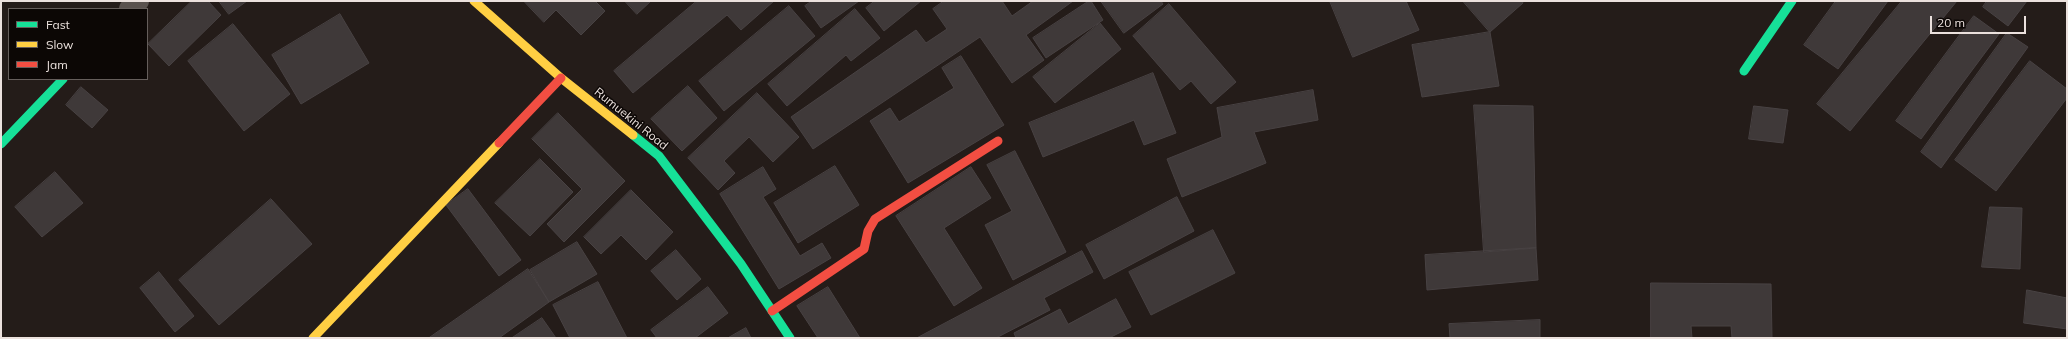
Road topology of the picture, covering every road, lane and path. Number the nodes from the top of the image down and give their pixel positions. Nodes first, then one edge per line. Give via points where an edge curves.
1 (474, 1) edge
2 (1792, 1) edge
3 (1744, 71) dead end
4 (561, 78) junction
5 (62, 80) edge
6 (998, 141) dead end
7 (1, 144) edge
8 (772, 312) junction
9 (313, 338) edge
10 (790, 338) edge

1 - 4 street, Rumuekini Road
2 - 3 street
4 - 8 street, Rumuekini Road via 659,156 741,264
4 - 9 street
5 - 7 street
6 - 8 street via 875,219 868,231 864,249
8 - 10 street, Rumuekini Road

